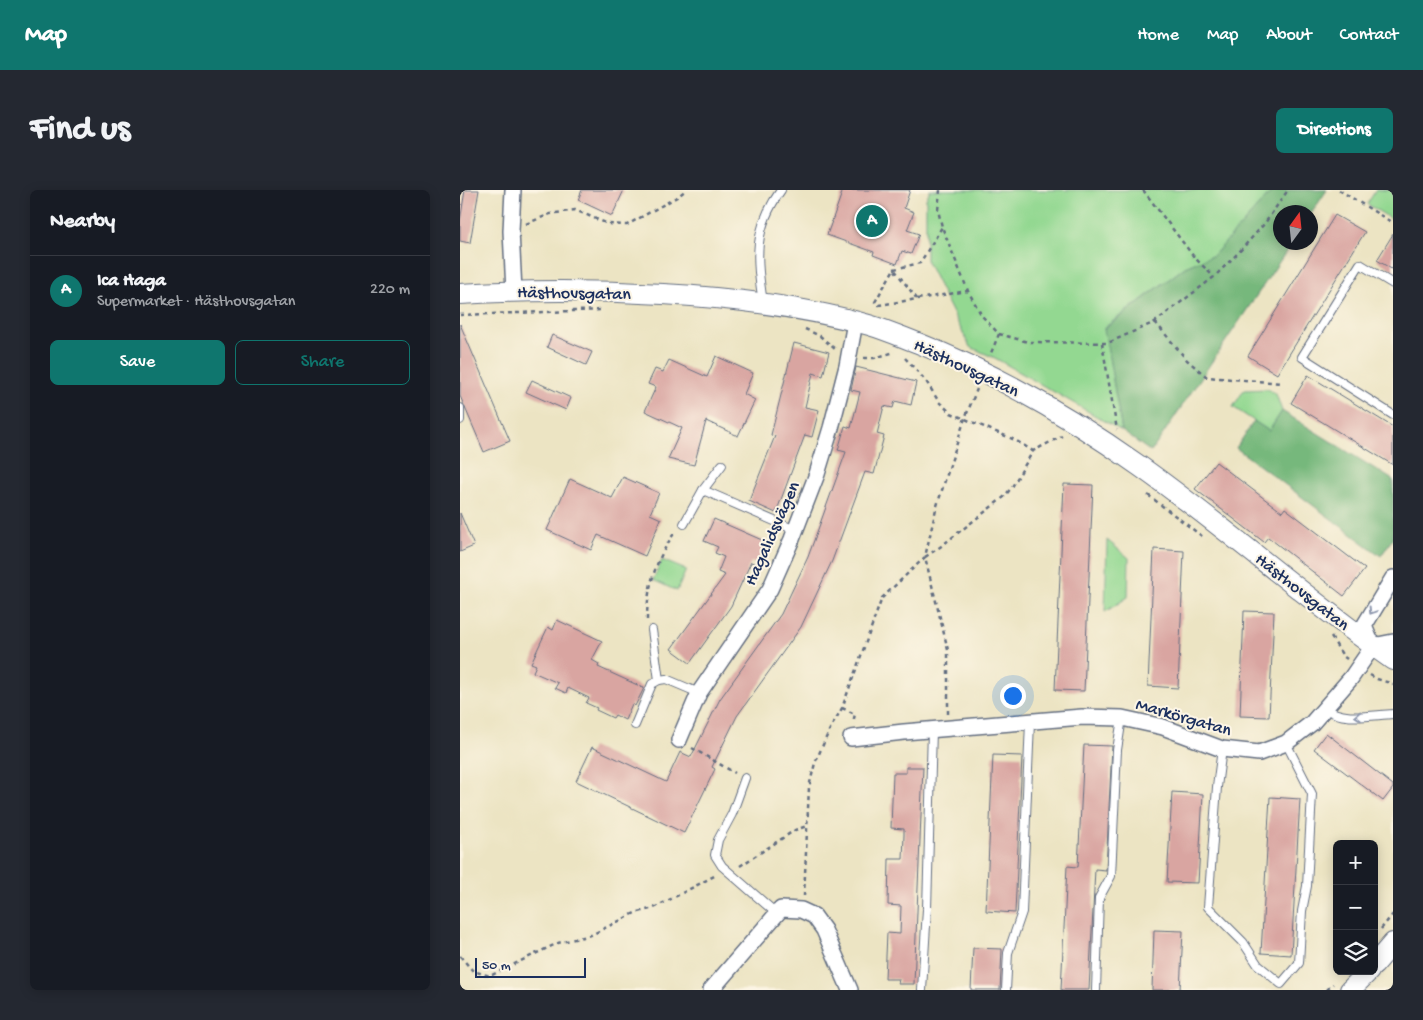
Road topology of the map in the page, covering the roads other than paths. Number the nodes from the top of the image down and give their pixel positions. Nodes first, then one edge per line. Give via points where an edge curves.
1 (513, 190) edge
2 (781, 190) edge
3 (1393, 284) edge
4 (514, 290) junction
5 (460, 294) edge
6 (763, 303) junction
7 (855, 322) junction
8 (460, 408) edge
9 (1393, 415) edge
10 (460, 420) edge
11 (722, 465) dead end
12 (703, 490) junction
13 (684, 524) road end
14 (795, 530) junction
15 (1393, 578) edge
16 (652, 630) road end
17 (1393, 642) edge
18 (1373, 646) junction
19 (1393, 660) edge
20 (659, 680) junction
21 (699, 693) junction
22 (1325, 708) junction
23 (1393, 714) edge
24 (1122, 718) junction
25 (1030, 722) junction
26 (635, 725) dead end
27 (939, 729) junction
28 (851, 738) road end
29 (679, 740) road end
30 (1286, 743) junction
31 (1222, 749) junction
32 (745, 778) road end
33 (777, 914) junction
34 (1386, 938) edge
35 (1378, 955) edge
36 (1364, 975) edge
37 (711, 990) edge
38 (850, 990) edge
39 (922, 990) edge
40 (1006, 990) edge
41 (1096, 990) edge
42 (1350, 990) edge

1 - 4 street
2 - 6 lane via 769,207 760,233 758,266
3 - 9 lane via 1360,264 1302,357
4 - 5 street, Hästhovsgatan
4 - 6 street, Hästhovsgatan via 634,293
6 - 7 street, Hästhovsgatan
7 - 14 street, Hagalidsvägen via 831,428
7 - 18 street, Hästhovsgatan via 958,359 1085,428 1198,509
8 - 10 lane
11 - 12 lane
12 - 13 lane
12 - 14 lane
14 - 21 street, Hagalidsvägen via 770,588
15 -> 18 street via 1364,626
16 - 20 lane
17 - 18 street
18 - 19 street, Hästhovsgatan
18 - 22 street, Markörgatan
20 - 21 lane via 666,679
20 - 26 lane via 652,684
21 - 29 street, Hagalidsvägen
23 -> 22 lane via 1344,716
22 - 30 street, Markörgatan
24 - 25 street, Markörgatan via 1082,717
24 - 31 street, Markörgatan via 1163,727
24 - 41 lane via 1117,750 1111,876 1099,898
25 - 27 street, Markörgatan
25 - 40 lane via 1022,912 1008,953
27 - 28 street, Markörgatan
27 - 39 lane
30 - 31 street, Markörgatan via 1259,753
30 - 31 lane via 1312,794 1308,886 1302,911 1298,963 1281,984 1258,965 1244,942 1208,907
32 - 33 lane via 718,840 715,855 722,866
33 - 37 street
33 - 38 street via 782,909 801,910 814,916 824,930
34 - 35 street
36 - 42 street

